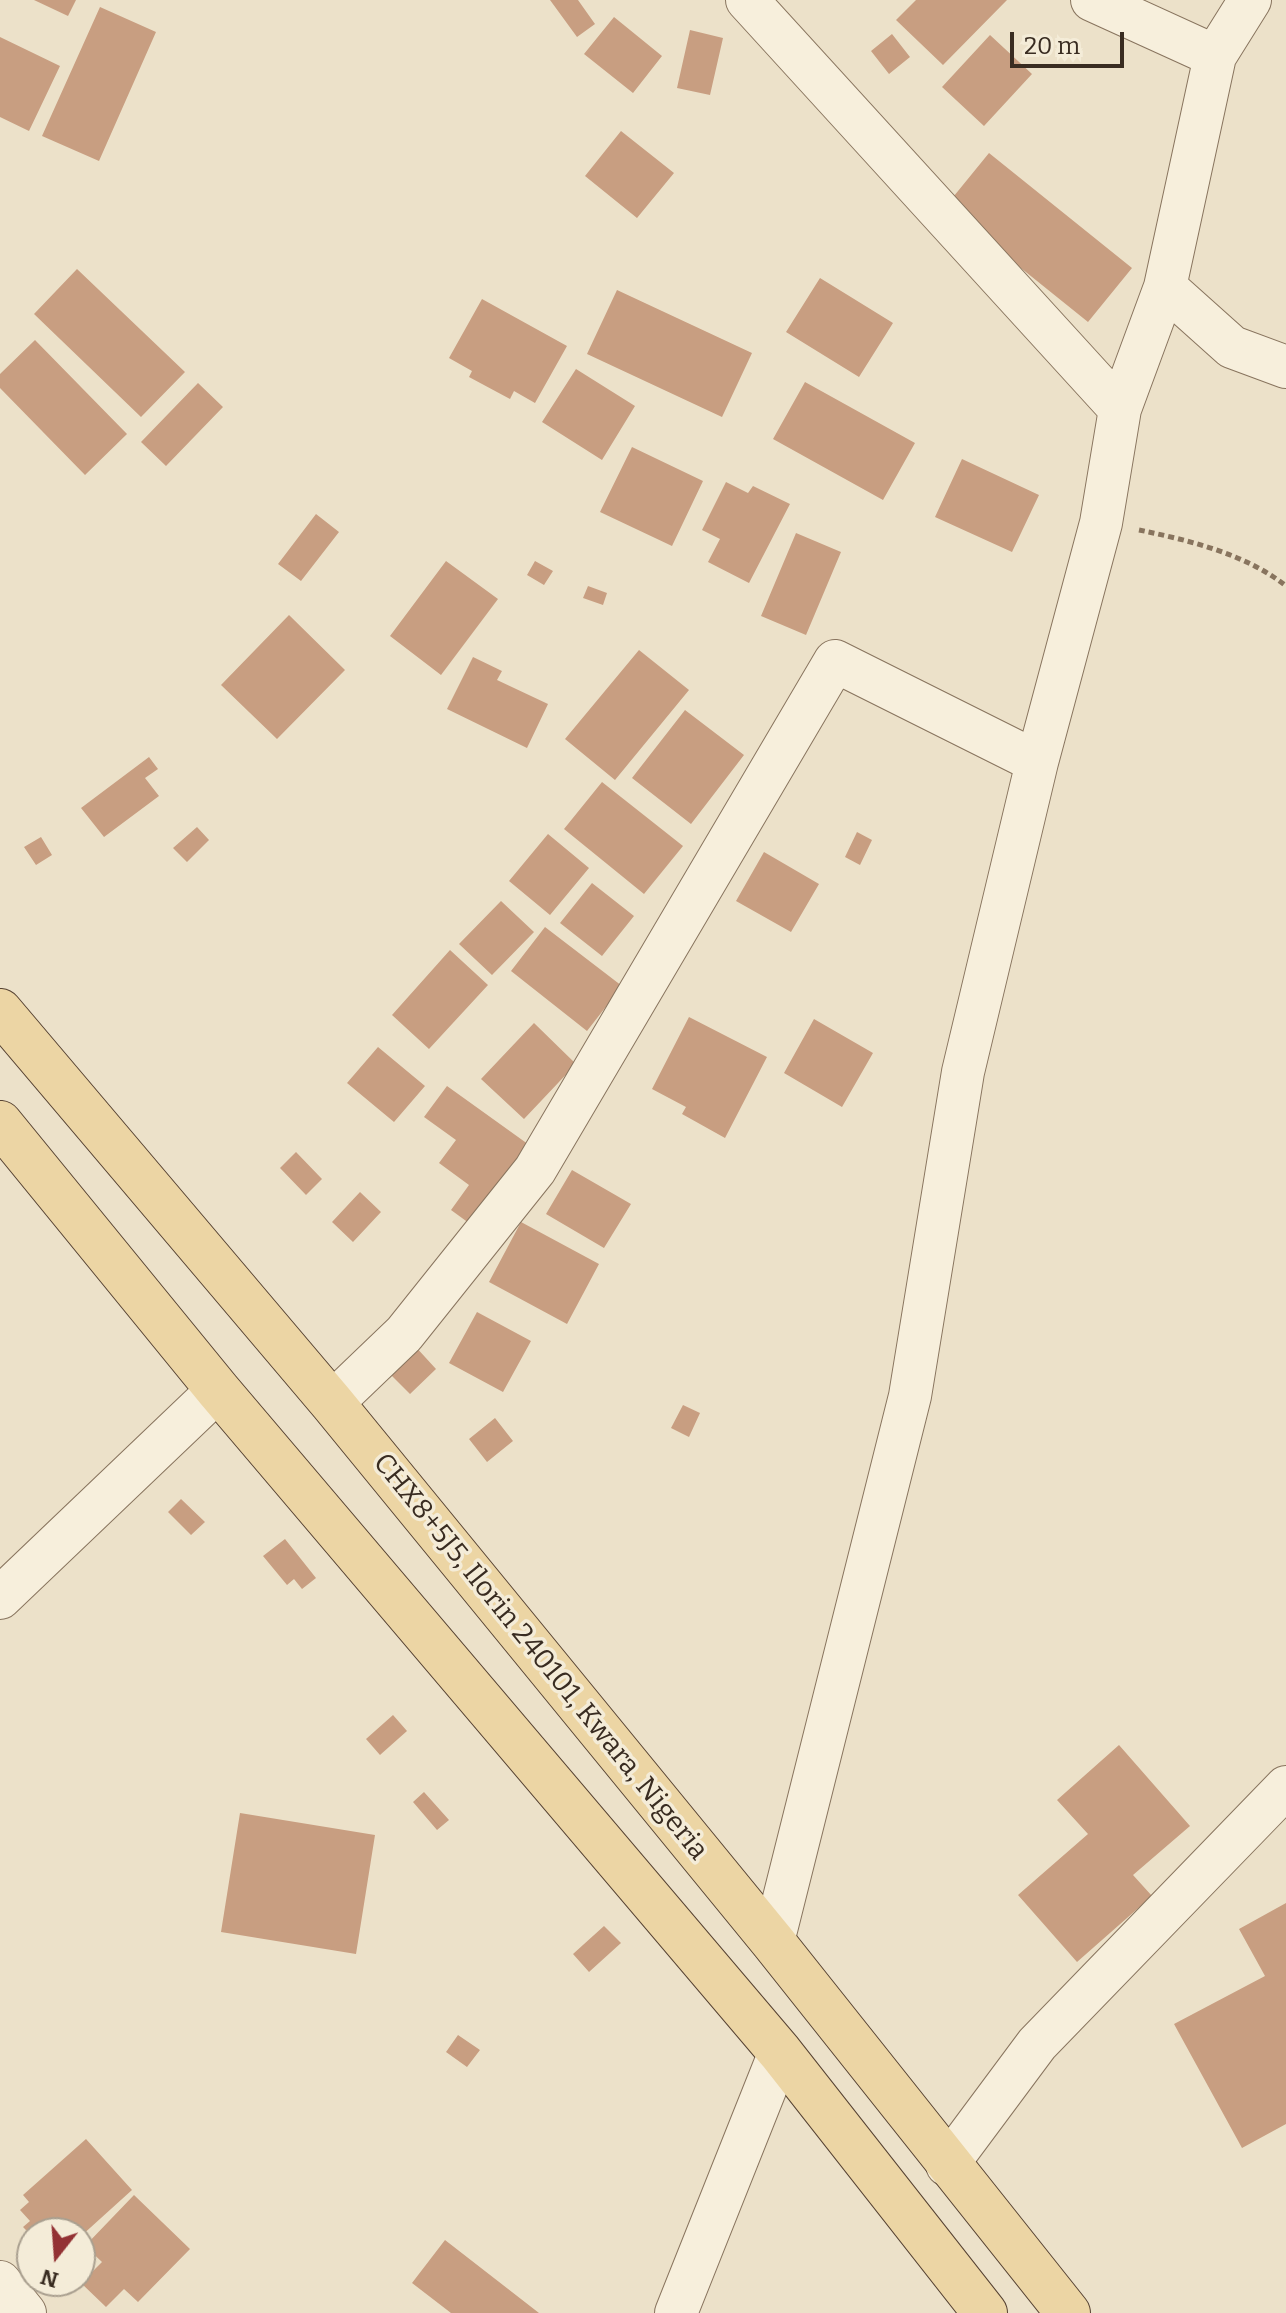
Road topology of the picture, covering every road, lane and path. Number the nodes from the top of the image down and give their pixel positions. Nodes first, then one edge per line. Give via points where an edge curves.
1 (747, 0) edge
2 (1092, 0) edge
3 (1250, 0) edge
4 (1215, 56) junction
5 (1165, 287) junction
6 (1286, 367) edge
7 (1120, 409) junction
8 (1101, 523) junction
9 (1286, 586) edge
10 (1037, 762) junction
11 (0, 1011) edge
12 (0, 1123) edge
13 (218, 1390) junction
14 (332, 1403) junction
15 (0, 1598) edge
16 (1286, 1787) edge
17 (773, 1942) junction
18 (780, 2052) junction
19 (947, 2165) junction
20 (0, 2282) edge
21 (25, 2313) edge
22 (676, 2313) edge
23 (985, 2313) edge
24 (1068, 2313) edge

1 - 7 street
2 - 4 street
3 - 4 street
4 - 5 street
5 - 6 street via 1232,347
5 - 7 street
7 - 8 street
8 - 9 path via 1186,539 1271,574
8 - 10 street
10 - 14 street via 835,661 535,1170 404,1334
10 - 17 street via 963,1072 910,1396
11 - 14 main road, CHX8+5J5, Ilorin 240101, Kwara, Nigeria
12 - 13 main road
13 - 15 street
13 - 18 main road
14 - 17 main road, CHX8+5J5, Ilorin 240101, Kwara, Nigeria
16 - 19 street via 1037,2044
17 - 19 main road, CHX8+5J5, Ilorin 240101, Kwara, Nigeria
18 - 22 street
18 - 23 main road
19 - 24 main road, CHX8+5J5, Ilorin 240101, Kwara, Nigeria
20 - 21 street

